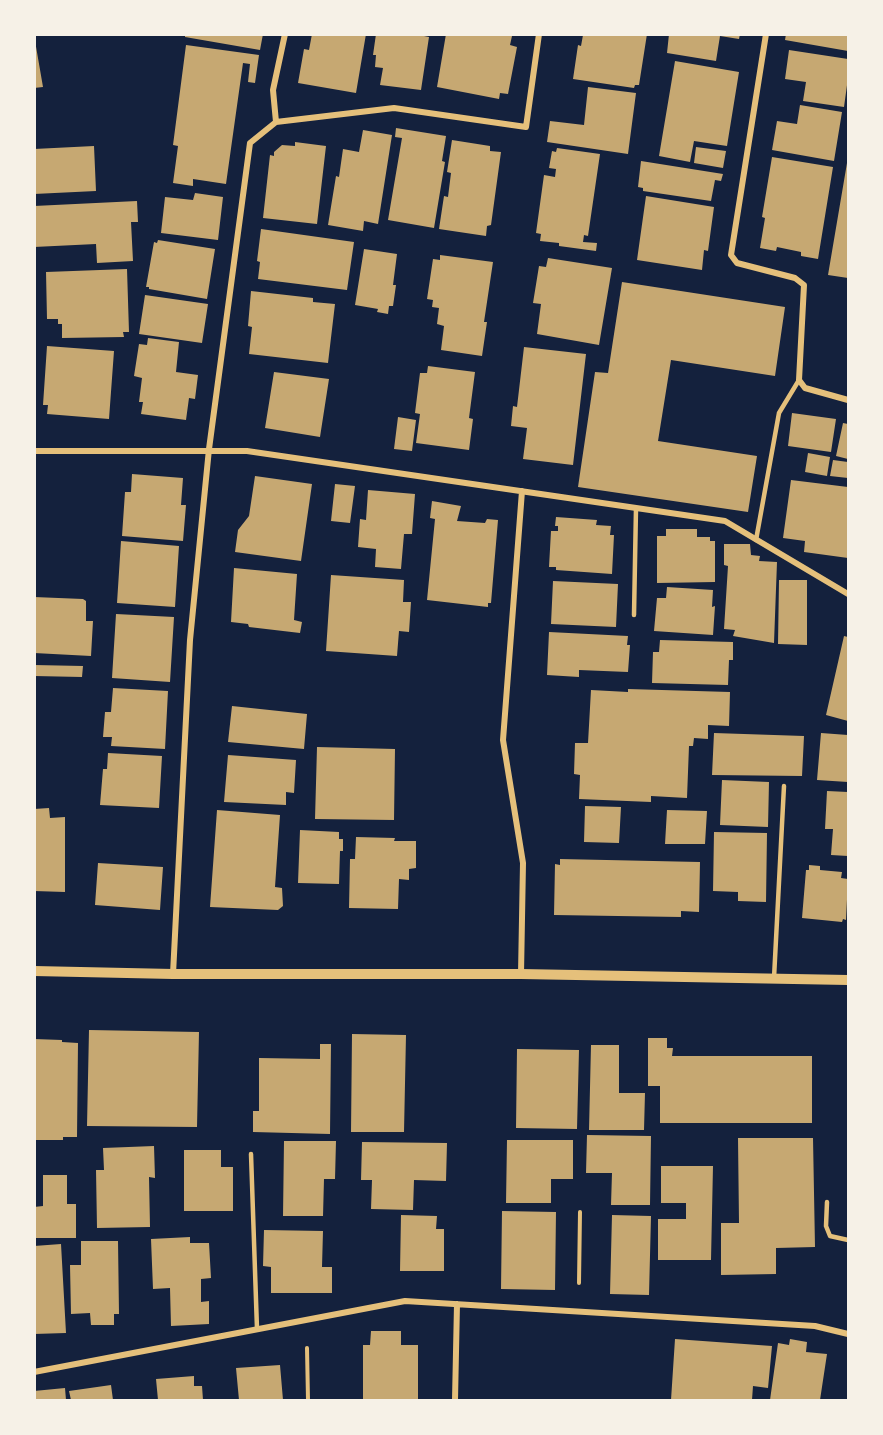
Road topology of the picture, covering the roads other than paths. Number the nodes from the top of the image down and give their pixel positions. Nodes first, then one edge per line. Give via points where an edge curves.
1 (285, 34) edge
2 (539, 34) edge
3 (766, 34) edge
4 (276, 122) junction
5 (799, 380) junction
6 (849, 400) edge
7 (209, 449) junction
8 (34, 451) edge
9 (522, 491) junction
10 (636, 508) junction
11 (756, 540) junction
12 (849, 594) edge
13 (634, 615) dead end
14 (784, 786) dead end
15 (34, 971) edge
16 (173, 974) junction
17 (521, 974) junction
18 (774, 978) junction
19 (849, 980) edge
20 (250, 1154) dead end
21 (827, 1202) dead end
22 (849, 1240) edge
23 (457, 1304) junction
24 (257, 1329) junction
25 (849, 1334) edge
26 (34, 1372) edge
27 (455, 1401) edge

1 - 4 street via 273,90
2 - 4 street via 526,127 394,108
3 - 5 street via 731,255 737,263 795,278 804,285
4 - 7 street via 250,143
5 - 6 street via 805,388
5 - 11 lane via 779,413
7 - 8 street
7 - 9 street via 247,451
7 - 16 street via 190,640
9 - 10 street
9 - 17 street via 503,740 523,863
10 - 11 street via 725,521
10 - 13 lane
11 - 12 street
14 - 18 lane
15 - 16 street
16 - 17 street
17 - 18 street
18 - 19 street
20 - 24 lane
21 - 22 lane via 826,1226 830,1236
23 - 24 street via 405,1301
23 - 25 street via 815,1326
23 - 27 street
24 - 26 street

